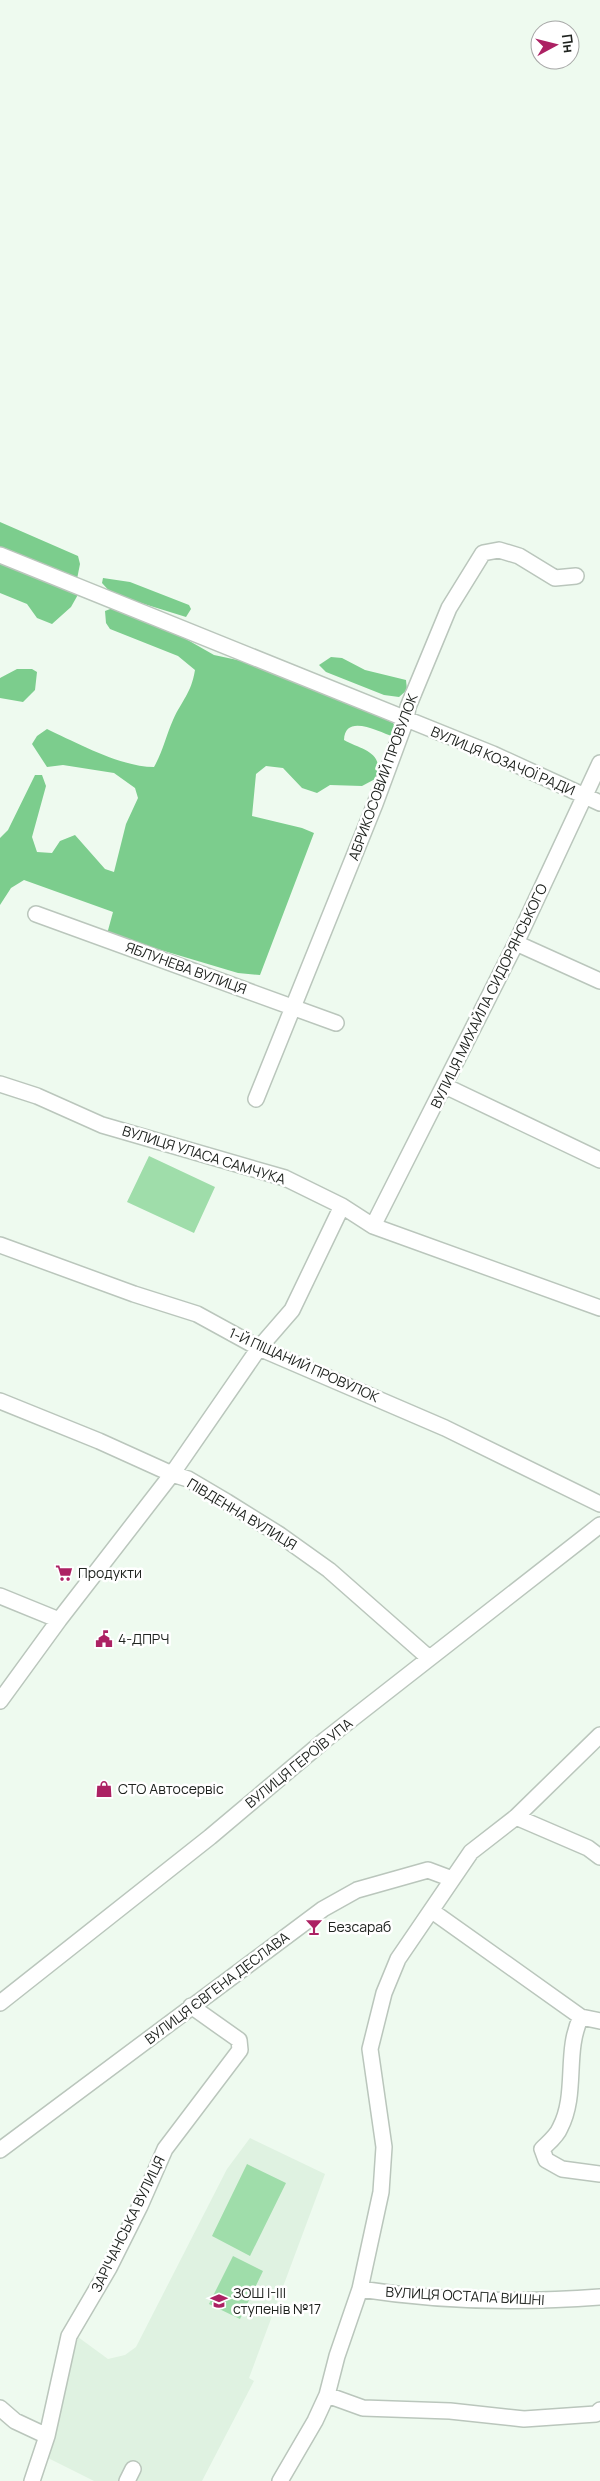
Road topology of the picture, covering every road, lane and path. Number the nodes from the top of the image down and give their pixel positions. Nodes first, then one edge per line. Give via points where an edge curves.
1 (0, 555) edge
2 (576, 576) dead end
3 (406, 720) junction
4 (600, 763) edge
5 (585, 796) junction
6 (600, 804) edge
7 (36, 914) dead end
8 (516, 943) junction
9 (600, 981) edge
10 (292, 1007) junction
11 (336, 1023) dead end
12 (0, 1084) edge
13 (445, 1086) junction
14 (256, 1099) dead end
15 (600, 1160) edge
16 (342, 1206) junction
17 (373, 1226) junction
18 (0, 1244) edge
19 (600, 1308) edge
20 (259, 1348) junction
21 (0, 1401) edge
22 (172, 1474) junction
23 (600, 1504) edge
24 (600, 1524) edge
25 (0, 1596) edge
26 (58, 1620) junction
27 (429, 1658) junction
28 (0, 1700) edge
29 (600, 1735) edge
30 (516, 1817) junction
31 (596, 1849) edge
32 (452, 1879) junction
33 (432, 1910) junction
34 (0, 2003) edge
35 (191, 2006) junction
36 (581, 2017) junction
37 (600, 2021) edge
38 (0, 2150) edge
39 (600, 2174) edge
40 (360, 2289) junction
41 (600, 2297) edge
42 (327, 2395) junction
43 (0, 2408) edge
44 (600, 2410) edge
45 (47, 2436) junction
46 (32, 2481) edge
47 (280, 2481) edge

1 - 3 street, ВУЛИЦЯ КОЗАЧОЇ РАДИ
2 - 3 street, АБРИКОСОВИЙ ПРОВУЛОК via 555,578 519,556 499,550 482,553 449,608 408,707
3 - 5 street, ВУЛИЦЯ КОЗАЧОЇ РАДИ via 493,754
3 - 10 street, АБРИКОСОВИЙ ПРОВУЛОК
4 - 5 street, ВУЛИЦЯ МИХАЙЛА СИДОРЯНСЬКОГО
5 - 6 street, ВУЛИЦЯ КОЗАЧОЇ РАДИ
5 - 8 street, ВУЛИЦЯ МИХАЙЛА СИДОРЯНСЬКОГО
7 - 10 street, ЯБЛУНЕВА ВУЛИЦЯ
8 - 9 street
8 - 13 street, ВУЛИЦЯ МИХАЙЛА СИДОРЯНСЬКОГО
10 - 11 street, ЯБЛУНЕВА ВУЛИЦЯ
10 - 14 street, АБРИКОСОВИЙ ПРОВУЛОК
12 - 16 street, ВУЛИЦЯ УЛАСА САМЧУКА via 37,1096 102,1125 285,1178
13 - 15 street
13 - 17 street, ВУЛИЦЯ МИХАЙЛА СИДОРЯНСЬКОГО
16 - 17 street, ВУЛИЦЯ УЛАСА САМЧУКА
16 - 20 street via 292,1310
17 - 19 street, ВУЛИЦЯ УЛАСА САМЧУКА
18 - 20 street, 1-Й ПІЩАНИЙ ПРОВУЛОК via 197,1314
20 - 22 street
20 - 23 street, 1-Й ПІЩАНИЙ ПРОВУЛОК via 445,1428
21 - 22 street, ПІВДЕННА ВУЛИЦЯ
22 - 26 street
22 - 27 street, ПІВДЕННА ВУЛИЦЯ via 188,1479 280,1535 329,1570
24 - 27 street, ВУЛИЦЯ ГЕРОЇВ УПА
25 - 26 street
26 - 28 street
27 - 34 street, ВУЛИЦЯ ГЕРОЇВ УПА
29 - 30 street
30 - 31 street
30 - 32 street via 471,1852
32 - 33 street
32 - 35 street, ВУЛИЦЯ ЄВГЕНА ДЕСЛАВА via 428,1870 357,1890 323,1909
33 - 36 street
33 - 40 street via 398,1959 384,1993 370,2049 384,2147 380,2192
35 - 38 street, ВУЛИЦЯ ЄВГЕНА ДЕСЛАВА
35 - 45 street, ЗАРІЧАНСЬКА ВУЛИЦЯ via 238,2040 240,2050 165,2149 113,2259 69,2336
36 - 37 street
36 - 39 street via 574,2031 568,2105 560,2128 542,2149 546,2160 562,2170
40 - 41 street, ВУЛИЦЯ ОСТАПА ВИШНІ via 536,2302
40 - 42 street
42 - 44 street via 363,2408 450,2411 524,2419 596,2414
42 - 47 street
43 - 45 street via 15,2421
45 - 46 street, ЗАРІЧАНСЬКА ВУЛИЦЯ

